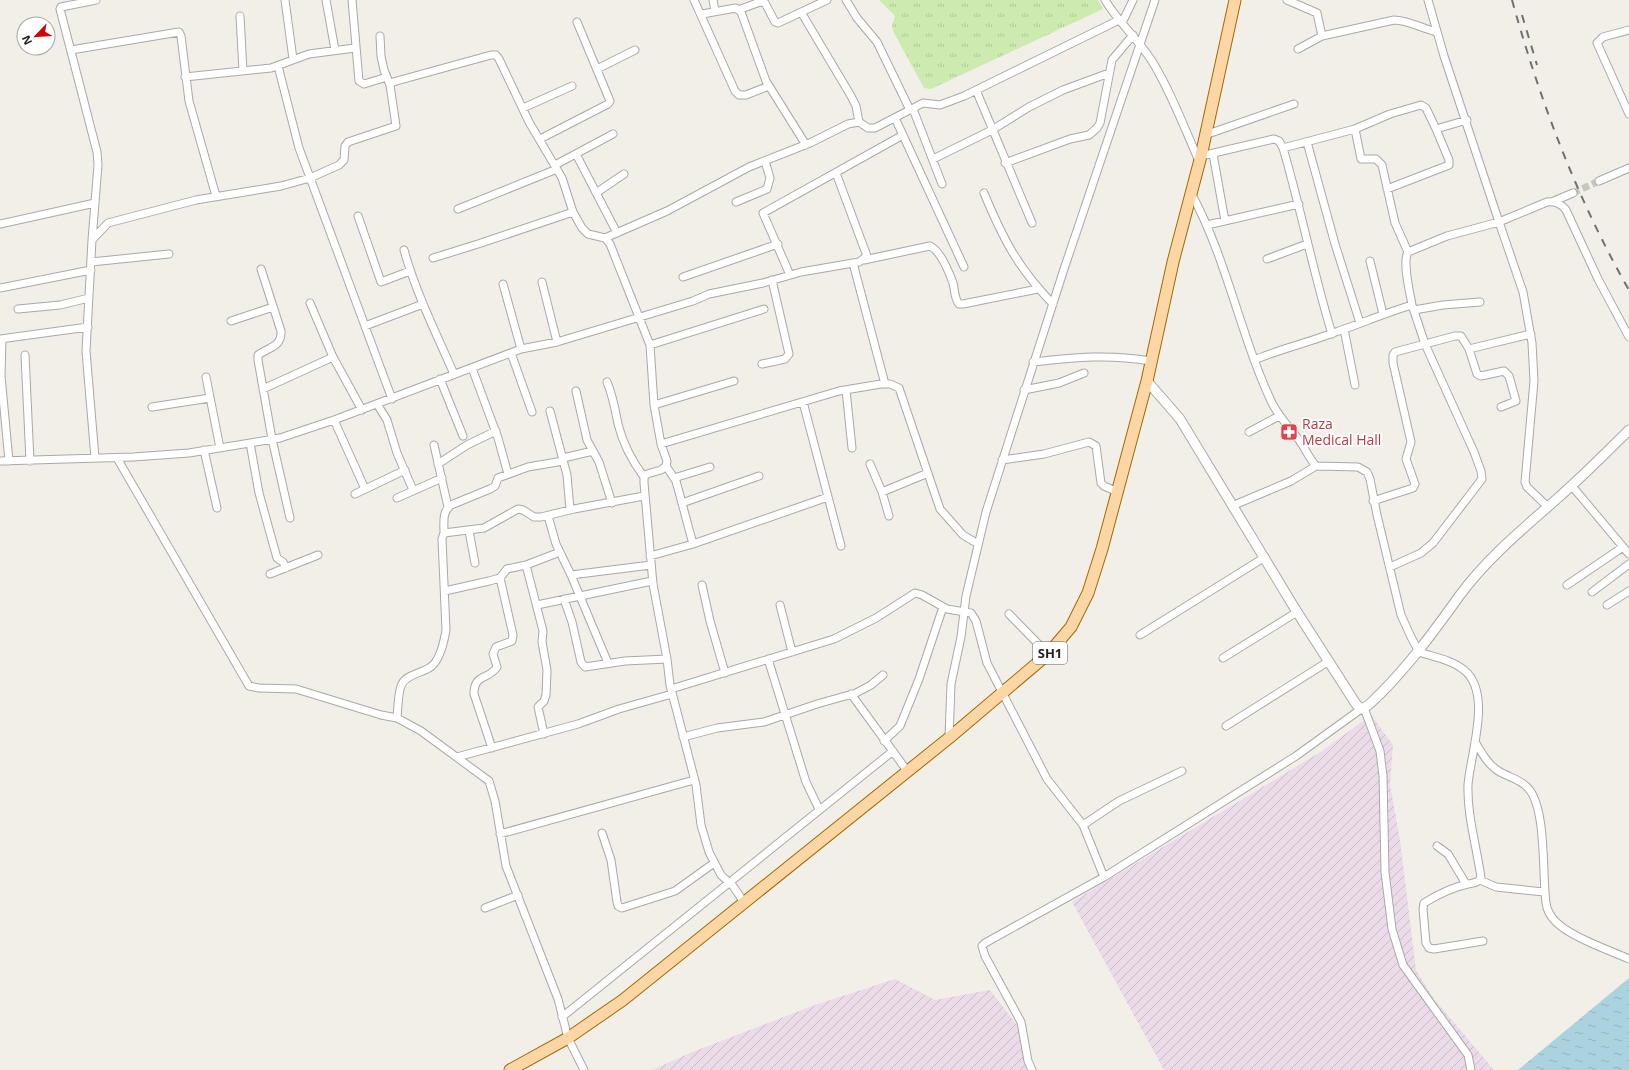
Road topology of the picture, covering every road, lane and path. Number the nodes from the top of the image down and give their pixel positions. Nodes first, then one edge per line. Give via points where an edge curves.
1 (96, 0) edge
2 (285, 0) edge
3 (326, 0) edge
4 (352, 0) edge
5 (694, 0) edge
6 (713, 0) edge
7 (827, 0) edge
8 (846, 0) edge
9 (1105, 0) edge
10 (1133, 0) edge
11 (1155, 0) edge
12 (1235, 0) edge
13 (1286, 0) edge
14 (1428, 0) edge
15 (766, 1) edge
16 (755, 2) edge
17 (813, 3) edge
18 (1307, 4) edge
19 (738, 10) junction
20 (715, 11) junction
21 (801, 12) junction
22 (702, 14) junction
23 (240, 16) dead end
24 (577, 22) dead end
25 (1120, 22) junction
26 (1629, 30) edge
27 (1437, 32) junction
28 (1133, 35) junction
29 (380, 36) dead end
30 (1322, 36) junction
31 (1141, 44) junction
32 (356, 48) junction
33 (1298, 49) dead end
34 (71, 50) junction
35 (335, 50) junction
36 (634, 50) dead end
37 (293, 59) junction
38 (278, 66) junction
39 (598, 68) junction
40 (244, 71) junction
41 (1109, 73) junction
42 (185, 77) junction
43 (387, 78) junction
44 (390, 85) junction
45 (572, 86) dead end
46 (769, 86) junction
47 (976, 90) junction
48 (1294, 104) dead end
49 (523, 108) junction
50 (911, 110) junction
51 (1629, 114) edge
52 (895, 118) junction
53 (1467, 120) junction
54 (859, 122) junction
55 (1436, 129) junction
56 (992, 130) junction
57 (1355, 130) junction
58 (612, 134) dead end
59 (903, 135) junction
60 (1205, 135) junction
61 (540, 139) junction
62 (1307, 142) junction
63 (806, 145) junction
64 (1283, 148) junction
65 (576, 154) junction
66 (1213, 154) junction
67 (934, 159) junction
68 (1200, 159) junction
69 (764, 161) junction
70 (1005, 163) junction
71 (556, 167) junction
72 (1629, 168) edge
73 (836, 173) junction
74 (624, 174) dead end
75 (310, 178) junction
76 (1599, 181) tunnel mouth
77 (942, 184) dead end
78 (1387, 188) junction
79 (596, 192) junction
80 (984, 193) dead end
81 (1191, 193) junction
82 (1573, 193) tunnel mouth
83 (216, 196) junction
84 (736, 202) dead end
85 (1554, 202) junction
86 (95, 203) junction
87 (1299, 204) junction
88 (458, 208) dead end
89 (574, 212) junction
90 (358, 216) dead end
91 (1225, 220) junction
92 (1032, 222) dead end
93 (1500, 222) junction
94 (0, 224) edge
95 (1207, 225) junction
96 (617, 233) junction
97 (606, 238) junction
98 (92, 240) junction
99 (778, 244) junction
100 (1307, 244) junction
101 (404, 250) dead end
102 (1408, 252) junction
103 (169, 254) dead end
104 (433, 258) dead end
105 (1267, 259) dead end
106 (864, 260) junction
107 (1370, 261) dead end
108 (91, 262) junction
109 (853, 263) junction
110 (964, 267) dead end
111 (261, 269) dead end
112 (91, 270) junction
113 (410, 271) junction
114 (790, 275) junction
115 (683, 277) dead end
116 (772, 280) junction
117 (542, 282) dead end
118 (503, 284) dead end
119 (0, 288) edge
120 (1038, 289) junction
121 (89, 298) junction
122 (1480, 302) dead end
123 (310, 303) dead end
124 (423, 304) junction
125 (1053, 304) junction
126 (273, 307) junction
127 (1413, 308) junction
128 (18, 309) dead end
129 (764, 310) dead end
130 (1383, 314) junction
131 (640, 317) junction
132 (231, 322) dead end
133 (1360, 323) junction
134 (365, 326) junction
135 (88, 327) junction
136 (1344, 329) junction
137 (1332, 334) junction
138 (1531, 334) junction
139 (1629, 337) edge
140 (1, 339) edge
141 (557, 342) junction
142 (1424, 344) junction
143 (650, 345) junction
144 (521, 349) junction
145 (1469, 349) junction
146 (511, 353) junction
147 (25, 355) dead end
148 (333, 357) junction
149 (1254, 360) junction
150 (1151, 361) junction
151 (1033, 362) junction
152 (762, 364) dead end
153 (472, 368) junction
154 (1, 370) edge
155 (1084, 373) dead end
156 (454, 374) junction
157 (206, 377) dead end
158 (440, 379) junction
159 (734, 381) dead end
160 (1147, 381) junction
161 (607, 382) dead end
162 (885, 384) junction
163 (1355, 385) dead end
164 (263, 389) junction
165 (846, 390) junction
166 (1024, 390) junction
167 (576, 391) dead end
168 (210, 398) junction
169 (392, 399) junction
170 (803, 402) junction
171 (377, 404) junction
172 (654, 404) junction
173 (152, 407) dead end
174 (1501, 407) dead end
175 (362, 410) junction
176 (550, 411) dead end
177 (532, 412) dead end
178 (1279, 416) junction
179 (334, 420) junction
180 (1629, 430) edge
181 (496, 432) junction
182 (1249, 432) dead end
183 (463, 436) dead end
184 (272, 439) junction
185 (250, 443) junction
186 (661, 444) junction
187 (434, 445) dead end
188 (220, 448) junction
189 (852, 448) dead end
190 (204, 450) junction
191 (593, 451) junction
192 (95, 458) junction
193 (117, 458) junction
194 (563, 460) junction
195 (1002, 460) junction
196 (0, 461) edge
197 (8, 461) junction
198 (30, 461) junction
199 (438, 464) junction
200 (870, 464) dead end
201 (666, 466) junction
202 (1316, 466) junction
203 (710, 467) dead end
204 (404, 470) junction
205 (928, 473) junction
206 (508, 474) junction
207 (759, 476) dead end
208 (644, 477) junction
209 (442, 478) junction
210 (674, 478) junction
211 (1572, 486) junction
212 (365, 489) junction
213 (413, 490) junction
214 (882, 492) junction
215 (1118, 492) junction
216 (355, 494) dead end
217 (644, 496) junction
218 (828, 496) junction
219 (398, 498) dead end
220 (1374, 501) junction
221 (612, 503) junction
222 (682, 503) junction
223 (1232, 506) junction
224 (448, 507) junction
225 (1548, 507) junction
226 (217, 508) dead end
227 (570, 510) junction
228 (548, 516) junction
229 (889, 516) dead end
230 (290, 518) dead end
231 (469, 531) junction
232 (444, 533) junction
233 (693, 544) junction
234 (978, 544) junction
235 (841, 546) dead end
236 (1623, 547) junction
237 (560, 552) junction
238 (1629, 554) edge
239 (318, 555) dead end
240 (650, 556) junction
241 (1265, 557) junction
242 (475, 563) dead end
243 (1629, 564) edge
244 (526, 565) junction
245 (650, 565) junction
246 (1390, 567) junction
247 (286, 568) junction
248 (270, 574) dead end
249 (571, 575) junction
250 (500, 578) junction
251 (652, 581) junction
252 (702, 585) dead end
253 (1567, 585) dead end
254 (1629, 590) edge
255 (445, 591) junction
256 (1592, 592) dead end
257 (580, 596) junction
258 (564, 599) junction
259 (537, 604) junction
260 (780, 605) dead end
261 (1607, 605) dead end
262 (944, 607) junction
263 (964, 612) junction
264 (1297, 612) junction
265 (1009, 614) dead end
266 (1140, 635) dead end
267 (792, 652) junction
268 (1419, 652) junction
269 (1048, 654) junction
270 (1223, 658) dead end
271 (667, 659) junction
272 (768, 659) junction
273 (1329, 660) junction
274 (608, 663) junction
275 (726, 672) junction
276 (883, 675) dead end
277 (671, 692) junction
278 (1004, 693) junction
279 (851, 694) junction
280 (1363, 709) junction
281 (784, 715) junction
282 (397, 718) junction
283 (1226, 726) dead end
284 (544, 734) junction
285 (683, 738) junction
286 (949, 738) junction
287 (884, 741) junction
288 (1475, 742) junction
289 (492, 748) junction
290 (893, 751) junction
291 (456, 758) junction
292 (1182, 771) dead end
293 (908, 772) junction
294 (694, 780) junction
295 (819, 809) junction
296 (1084, 825) junction
297 (602, 833) dead end
298 (500, 834) junction
299 (1437, 846) dead end
300 (714, 863) junction
301 (1104, 876) junction
302 (1480, 880) junction
303 (728, 882) junction
304 (1466, 884) junction
305 (1544, 892) junction
306 (518, 895) junction
307 (745, 904) junction
308 (485, 908) dead end
309 (1483, 941) dead end
310 (1629, 959) edge
311 (562, 1017) junction
312 (568, 1038) junction
313 (510, 1070) edge
314 (584, 1070) edge
315 (1032, 1070) edge
316 (1471, 1070) edge

1 - 34 street via 60,8
2 - 37 street
3 - 35 street
4 - 32 street
5 - 22 street
6 - 20 street
7 - 17 street
8 - 50 street via 877,42
9 - 25 street
10 - 25 street
11 - 31 street
12 - 60 main road, SH1
13 - 18 street
14 - 27 street
15 - 16 street
15 - 21 street via 775,22 778,23
16 - 19 street
17 - 21 street
18 - 30 street via 1318,14
19 - 20 street via 729,8
19 - 46 street via 741,12 760,68
20 - 22 street
21 - 54 street via 851,96
22 - 46 street via 735,91 739,95 746,95
23 - 40 street
24 - 39 street
25 - 28 street
25 - 47 street
26 - 51 street via 1603,37 1597,43
27 - 30 street via 1394,20
27 - 53 street
28 - 31 street
28 - 41 street via 1112,60
29 - 43 street via 381,56
30 - 33 street
31 - 68 street via 1162,78
31 - 125 street
32 - 35 street
32 - 43 street via 357,76 360,83
34 - 42 street via 177,32 181,36
34 - 86 street via 97,152
35 - 37 street
36 - 39 street
37 - 38 street
38 - 40 street
38 - 75 street via 299,148
39 - 61 street via 610,97 608,104
40 - 42 street
41 - 56 street via 1063,90
41 - 70 street via 1100,123 1092,132
42 - 83 street via 190,107
43 - 44 street
44 - 49 street via 496,55
44 - 75 street via 396,126 348,142 345,146 344,160 339,165
45 - 49 street
46 - 63 street
47 - 50 street via 940,105 923,103
47 - 56 street
48 - 60 street
49 - 61 street
50 - 52 street
50 - 67 street
52 - 54 street via 871,128
52 - 59 street
53 - 55 street
53 - 93 street
54 - 63 street via 848,124
55 - 57 street via 1426,108 1421,105 1390,114
55 - 78 street via 1449,165
56 - 67 street
56 - 70 street
57 - 62 street
57 - 78 street via 1361,159 1379,161
58 - 65 street
59 - 73 street
59 - 110 street
60 - 68 main road, SH1
61 - 71 street
62 - 64 street
62 - 133 street via 1330,229
63 - 69 street
64 - 66 street via 1279,141 1274,139
64 - 87 street
65 - 71 street
65 - 79 street
66 - 68 street
66 - 91 street
67 - 77 street
68 - 81 main road, SH1
69 - 84 street via 770,178 767,189
69 - 96 street via 680,205
70 - 92 street
71 - 88 street
71 - 89 street
72 - 76 street
73 - 99 street via 764,213
73 - 106 street via 867,256
74 - 79 street
75 - 83 street via 281,186
75 - 134 street
78 - 102 street via 1396,228
79 - 96 street
80 - 120 street via 999,230 1023,270
81 - 95 street
81 - 150 main road, SH1
82 - 85 street
83 - 98 street via 108,223
85 - 93 street via 1547,202
85 - 139 street via 1566,210
86 - 94 street
86 - 98 street
87 - 91 street
87 - 100 street
89 - 97 street via 588,234
89 - 104 street
90 - 113 street via 381,282
91 - 95 street
93 - 102 street via 1447,236
93 - 138 street via 1523,292
95 - 149 street
96 - 97 street
97 - 131 street
98 - 108 street
99 - 114 street
99 - 115 street
100 - 105 street
100 - 137 street
101 - 113 street
102 - 127 street via 1408,279
103 - 108 street
106 - 109 street
106 - 120 street via 930,246 939,254 949,272 959,304
107 - 130 street
108 - 112 street
109 - 114 street
109 - 162 street
111 - 126 street
112 - 119 street
112 - 121 street
113 - 124 street
114 - 116 street
116 - 131 street via 710,294
116 - 152 street via 788,354 785,359
117 - 141 street
118 - 144 street
120 - 125 street
121 - 128 street via 60,305
121 - 135 street
122 - 127 street
123 - 148 street
124 - 134 street
124 - 156 street
125 - 151 street
126 - 132 street
126 - 164 street via 281,338 276,345 258,355
127 - 130 street
127 - 142 street
129 - 143 street
130 - 133 street
131 - 141 street
131 - 143 street
133 - 136 street
134 - 169 street
135 - 140 street
135 - 192 street via 86,351
136 - 137 street
136 - 163 street
137 - 149 street
138 - 145 street
138 - 225 street via 1534,381 1524,476 1527,487
140 - 154 street
141 - 144 street
142 - 145 street via 1459,336
142 - 220 street via 1399,350 1393,355 1396,382 1412,442 1406,455 1415,480 1414,486
142 - 246 street via 1474,452 1482,479 1433,544 1421,553
143 - 172 street
144 - 146 street
145 - 174 street via 1477,374 1481,376 1501,371 1508,373 1516,400
146 - 153 street
146 - 177 street
147 - 198 street
148 - 164 street
148 - 175 street
149 - 178 street
150 - 151 street via 1122,356 1093,356
150 - 160 main road, SH1
151 - 166 street
153 - 156 street
153 - 181 street
154 - 197 street
155 - 166 street
156 - 158 street
157 - 168 street
158 - 169 street
158 - 183 street
159 - 172 street
160 - 215 main road, SH1
160 - 223 street via 1180,419
161 - 208 street via 629,456
162 - 165 street
162 - 205 street via 899,388
164 - 184 street
165 - 170 street
165 - 189 street
166 - 195 street
167 - 191 street via 587,440
168 - 173 street
168 - 188 street
169 - 171 street
170 - 186 street
170 - 218 street
171 - 175 street
171 - 204 street via 389,426
172 - 186 street
175 - 179 street
176 - 194 street
178 - 182 street
178 - 202 street
179 - 184 street
179 - 212 street
180 - 211 street
181 - 199 street via 467,444
181 - 206 street
184 - 185 street
184 - 230 street
185 - 188 street
185 - 247 street via 258,486 277,558
186 - 201 street via 667,461
187 - 199 street
188 - 190 street
190 - 193 street
190 - 226 street
191 - 194 street
191 - 221 street
192 - 193 street
192 - 198 street
193 - 282 street via 249,686 296,689
194 - 206 street
194 - 227 street
195 - 215 street via 1044,454 1092,442 1096,446 1101,483
195 - 234 street
196 - 197 street
197 - 198 street
199 - 209 street
200 - 214 street
201 - 208 street
201 - 210 street
202 - 220 street via 1363,469 1370,479
202 - 223 street via 1291,481
203 - 210 street
204 - 212 street
204 - 213 street
205 - 214 street
205 - 234 street via 944,516 963,535
206 - 224 street via 498,478 495,486 490,489
207 - 222 street
208 - 217 street
209 - 213 street
209 - 224 street
210 - 222 street
211 - 225 street
211 - 236 street
212 - 216 street
213 - 219 street
214 - 229 street
215 - 269 main road, SH1 via 1088,593 1071,627
217 - 221 street
217 - 240 street
218 - 233 street
218 - 235 street
220 - 246 street
221 - 227 street
222 - 233 street
223 - 241 street
224 - 232 street via 444,512
225 - 268 street via 1487,562
227 - 228 street
228 - 231 street via 534,516 518,509 484,528
228 - 237 street via 552,535
231 - 232 street
231 - 242 street
232 - 255 street via 442,539
233 - 240 street
234 - 263 street
236 - 238 street
236 - 253 street
237 - 244 street
237 - 249 street
239 - 247 street
240 - 245 street
241 - 264 street
241 - 266 street
243 - 256 street
244 - 250 street via 507,569
244 - 259 street
245 - 249 street
245 - 251 street
246 - 268 street via 1401,615
247 - 248 street
249 - 257 street
250 - 255 street
250 - 289 street via 514,635 512,641 496,647 493,654 497,667 478,680 474,686 474,694
251 - 257 street
251 - 271 street
252 - 275 street
254 - 261 street
255 - 282 street via 444,643 436,662 430,668 406,678 402,684
257 - 258 street
257 - 274 street
258 - 259 street
258 - 274 street via 581,662 585,667
259 - 284 street via 548,670 546,695 538,707
260 - 267 street
262 - 263 street
262 - 267 street via 915,593 876,618 834,639
262 - 287 street via 900,726
263 - 278 street via 974,616 987,663
263 - 286 street via 951,684
264 - 270 street
264 - 273 street
265 - 269 street
267 - 272 street
268 - 280 street
268 - 288 street via 1452,663 1470,677 1477,698
269 - 278 main road, SH1
271 - 274 street
271 - 277 street
272 - 275 street
272 - 281 street
273 - 280 street via 1356,704
273 - 283 street
275 - 277 street
276 - 279 street via 871,685
277 - 284 street
277 - 285 street
278 - 286 main road, SH1
278 - 296 street via 1047,779
279 - 281 street
279 - 287 street
280 - 301 street via 1296,756
280 - 316 street via 1380,751 1385,872 1392,929 1403,965 1468,1055
281 - 285 street via 754,725 717,728
281 - 295 street via 806,782
282 - 291 street via 421,731
284 - 289 street
285 - 294 street
286 - 293 main road, SH1
287 - 290 street
288 - 302 street via 1468,786
288 - 305 street via 1494,768 1517,780 1531,792 1542,837
289 - 291 street
290 - 293 street
290 - 295 street
291 - 298 street via 489,781 495,800
292 - 296 street via 1119,801
293 - 307 main road, SH1
294 - 298 street
294 - 300 street via 701,825
295 - 303 street
296 - 301 street
297 - 300 street via 611,860 618,906 622,908 675,891
298 - 306 street via 506,866
299 - 304 street via 1448,854
300 - 303 street
301 - 315 street via 982,946 1021,1022
302 - 304 street
302 - 305 street via 1496,887
303 - 307 street
303 - 311 street
304 - 309 street via 1424,903 1426,943 1429,948 1434,949
305 - 310 street via 1548,912 1556,923
306 - 308 street
306 - 311 street via 558,999
307 - 312 main road, SH1 via 623,1000
311 - 312 street
312 - 313 main road, SH1
312 - 314 street

